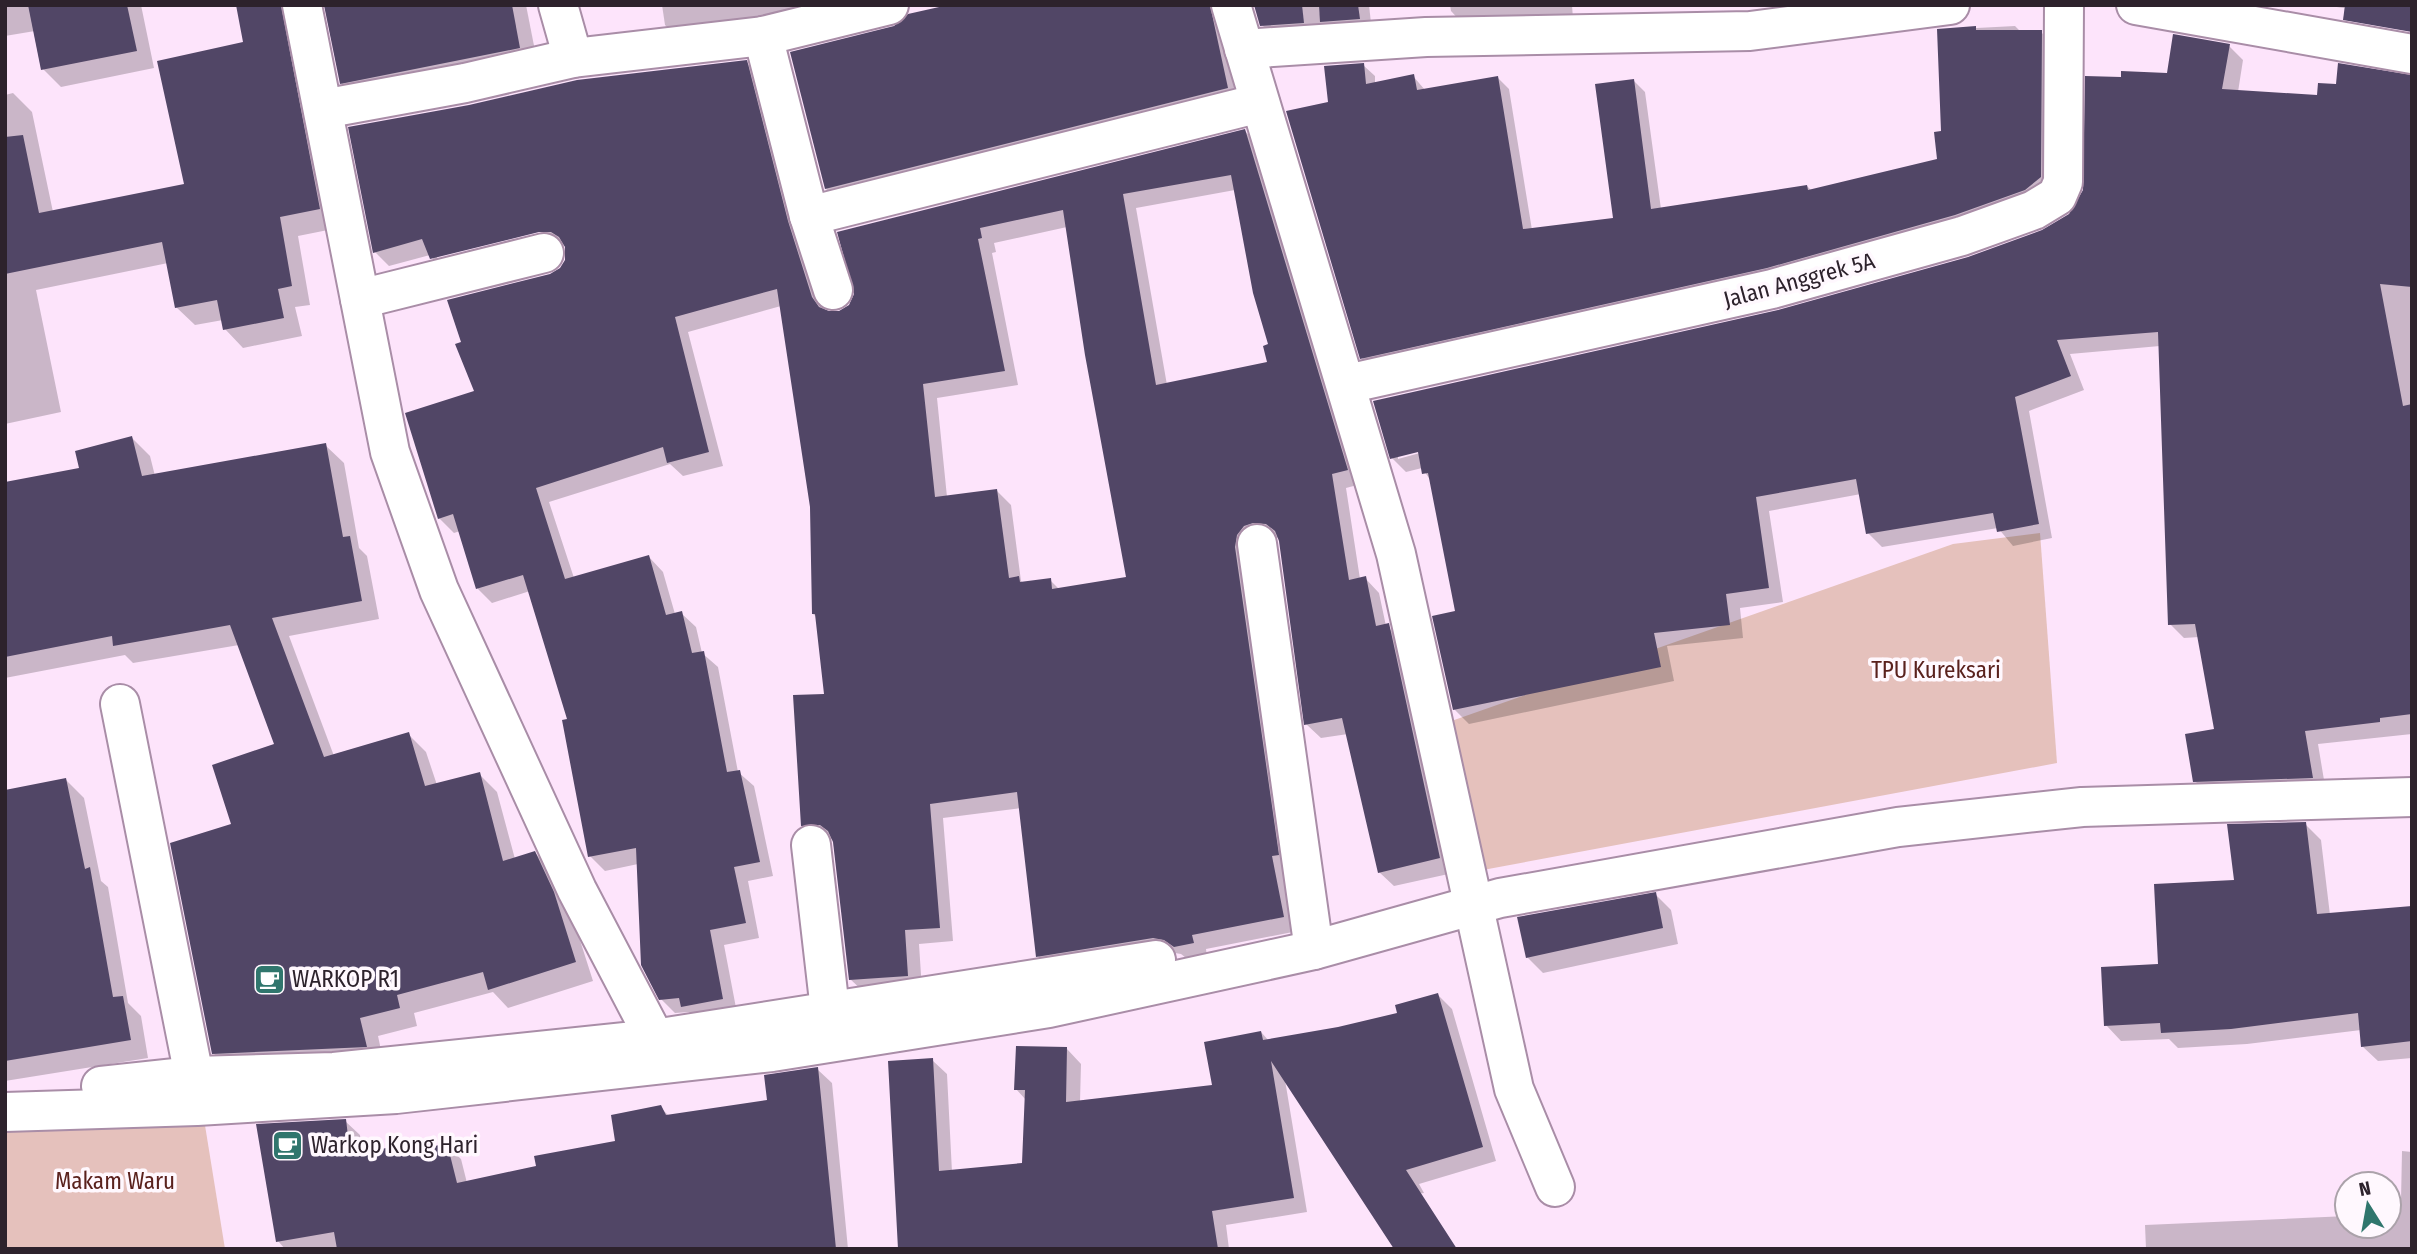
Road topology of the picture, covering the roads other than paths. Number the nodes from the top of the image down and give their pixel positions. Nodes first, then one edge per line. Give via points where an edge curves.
1 (302, 5) edge
2 (558, 5) edge
3 (889, 5) edge
4 (1231, 5) edge
5 (1699, 5) edge
6 (1950, 5) edge
7 (2064, 5) edge
8 (2136, 5) edge
9 (829, 13) edge
10 (1750, 31) junction
11 (763, 36) junction
12 (1244, 49) junction
13 (2412, 54) edge
14 (573, 58) junction
15 (1260, 103) junction
16 (323, 109) junction
17 (809, 216) junction
18 (544, 253) dead end
19 (833, 289) dead end
20 (360, 299) junction
21 (1347, 384) junction
22 (1257, 544) dead end
23 (120, 704) dead end
24 (2412, 797) edge
25 (811, 845) dead end
26 (1474, 904) junction
27 (1313, 944) junction
28 (830, 1026) junction
29 (661, 1052) junction
30 (195, 1091) junction
31 (5, 1096) edge
32 (5, 1112) edge
33 (1555, 1187) dead end

1 - 16 street
2 - 14 street
3 - 9 street
4 - 12 street
5 - 10 street
6 - 10 street
7 - 21 street, Jalan Anggrek 5A via 2063,181 2056,196 2034,210 1962,236 1772,289
8 - 13 street
9 - 11 street
10 - 12 street via 1426,37
11 - 14 street
11 - 17 street
12 - 15 street
14 - 16 street
15 - 17 street
15 - 21 street
16 - 20 street
17 - 19 street
18 - 20 street
20 - 29 street via 390,452 439,590 577,890
21 - 26 street via 1396,554
22 - 27 street
23 - 30 street
24 - 26 street via 2082,807 1898,827
25 - 28 street
26 - 27 street
26 - 33 street via 1514,1089
27 - 28 street via 1049,1008
28 - 29 street
29 - 30 street via 396,1094
30 - 31 street
30 - 32 street

